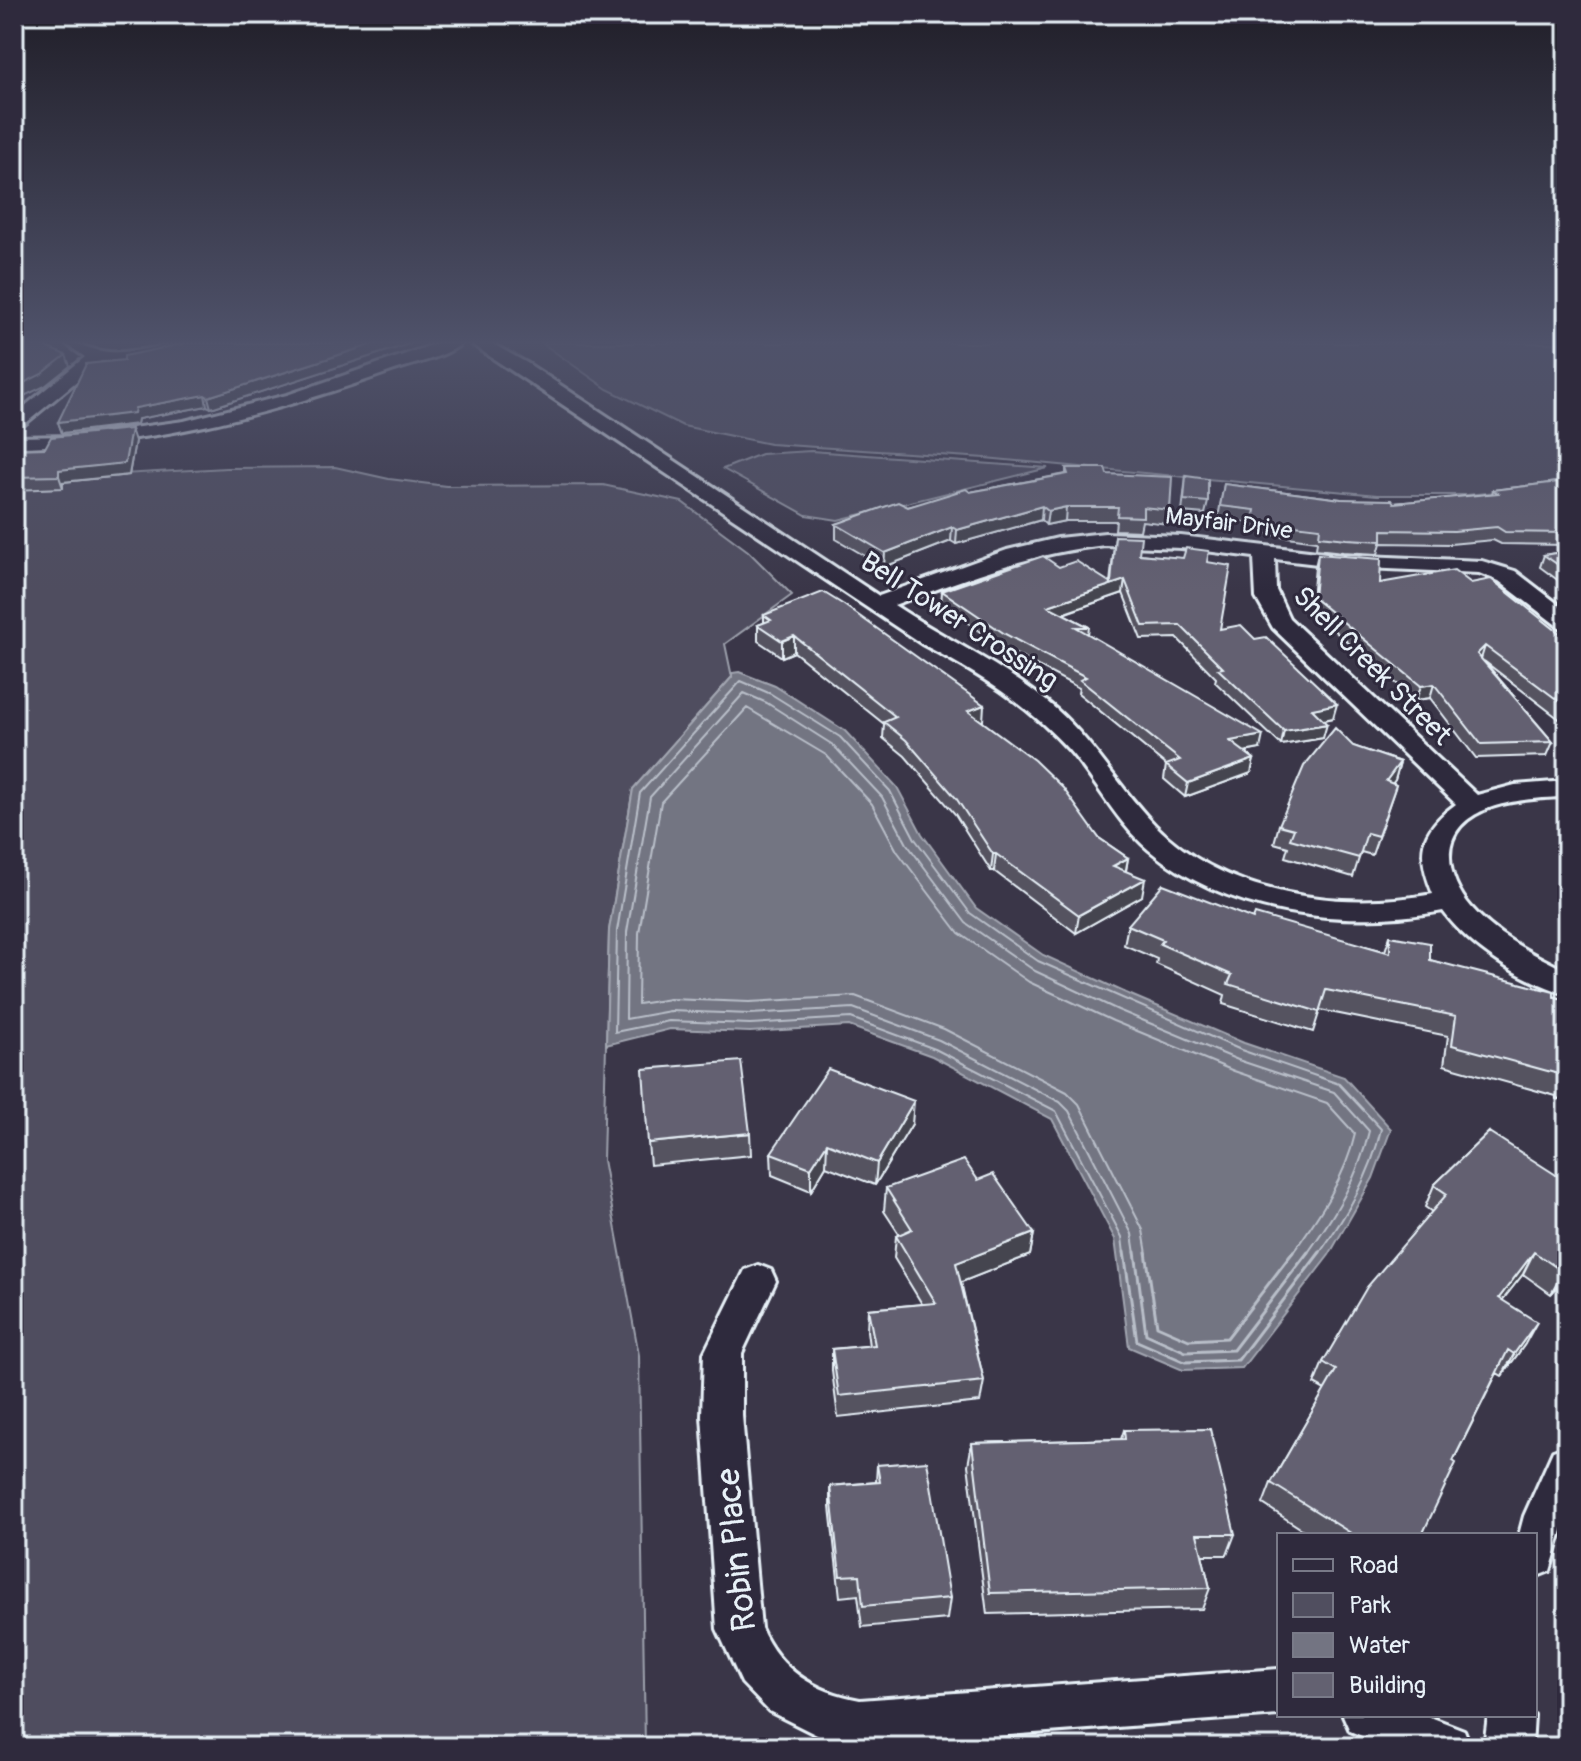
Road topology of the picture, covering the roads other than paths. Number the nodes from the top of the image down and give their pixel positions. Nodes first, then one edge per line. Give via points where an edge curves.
1 (197, 425) edge
2 (608, 425) edge
3 (14, 442) edge
4 (1265, 554) junction
5 (877, 604) junction
6 (1567, 622) edge
7 (1567, 789) edge
8 (1472, 805) junction
9 (1450, 900) junction
10 (1567, 983) edge
11 (758, 1281) dead end
12 (1567, 1465) edge
13 (1537, 1548) edge
14 (1277, 1692) edge
15 (1371, 1717) edge
16 (1511, 1717) edge
17 (1447, 1747) edge
18 (1508, 1747) edge

1 - 3 street via 102,439
2 - 5 street, Bell Tower Crossing
4 - 5 street, Mayfair Drive via 1155,540 1058,544 994,560
4 - 6 street, Mayfair Drive via 1482,567 1507,576
4 - 8 street, Shell Creek Street via 1264,590 1281,623
5 - 9 street, Bell Tower Crossing via 1040,709 1077,744 1139,825 1202,871 1236,886 1315,906 1397,909
7 - 8 street via 1519,790
8 - 9 street via 1450,821 1436,849 1436,865
9 - 10 street via 1510,953
11 - 14 street, Robin Place via 723,1353 722,1416 739,1629 762,1675 784,1694 806,1710 860,1723
12 - 13 street
15 - 17 street
16 - 18 street

